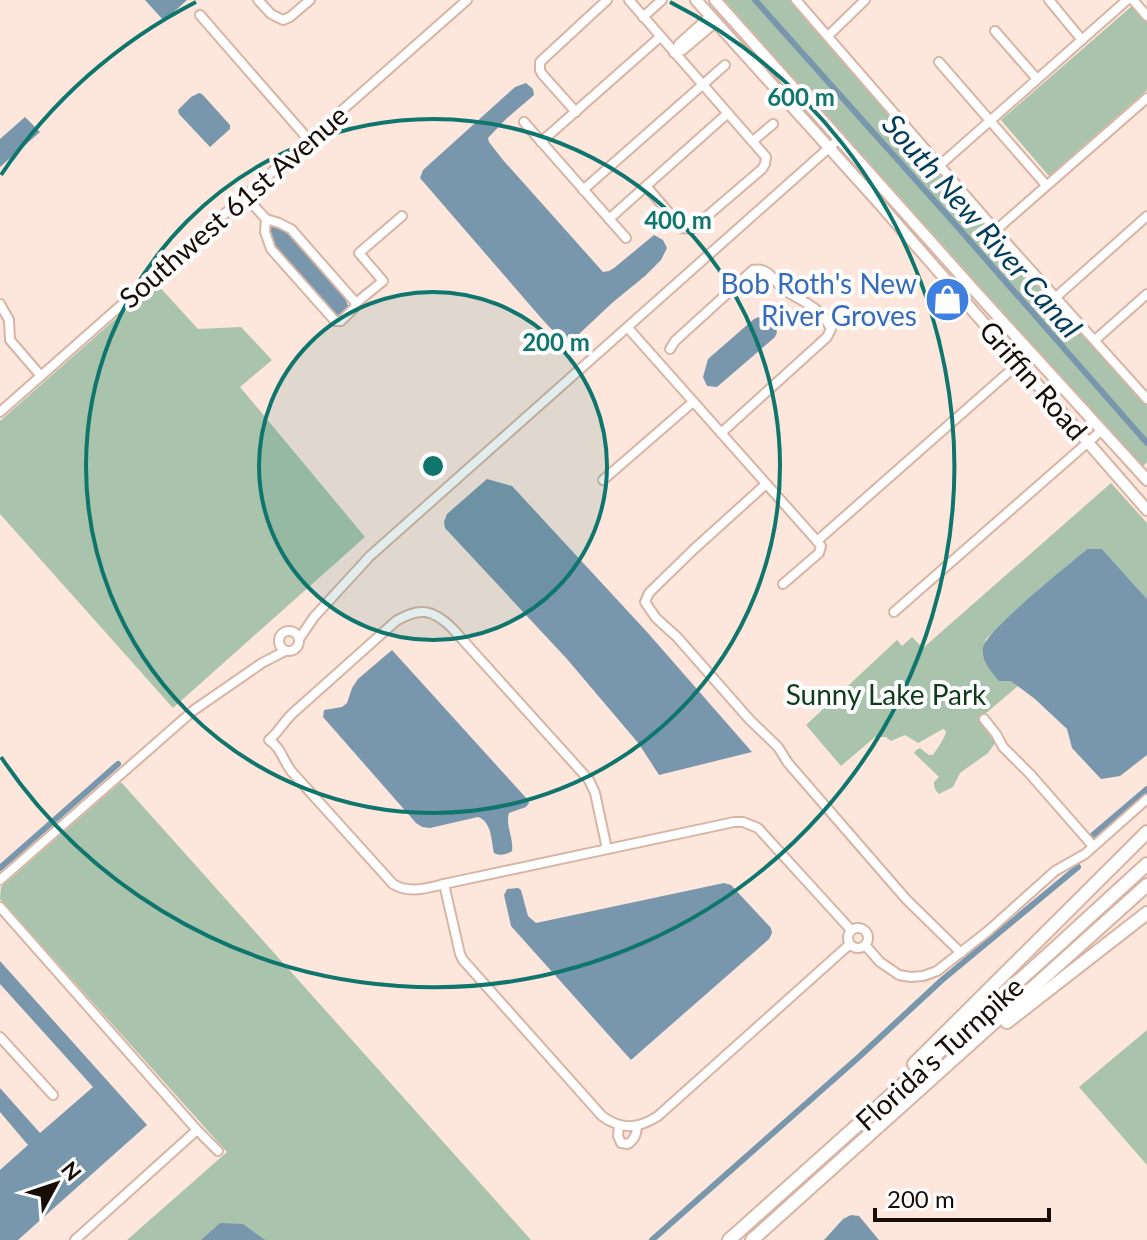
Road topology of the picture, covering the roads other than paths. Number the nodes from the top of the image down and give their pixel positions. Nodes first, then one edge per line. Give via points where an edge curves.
1 (258, 0) edge
2 (310, 0) edge
3 (467, 0) edge
4 (607, 0) edge
5 (629, 0) edge
6 (662, 0) edge
7 (696, 0) edge
8 (715, 0) edge
9 (796, 0) edge
10 (865, 0) edge
11 (1049, 0) edge
12 (1130, 0) edge
13 (200, 15) dead end
14 (1147, 16) edge
15 (643, 17) junction
16 (713, 19) junction
17 (995, 31) dead end
18 (828, 36) junction
19 (660, 37) junction
20 (1082, 40) junction
21 (674, 53) junction
22 (939, 62) dead end
23 (773, 64) junction
24 (725, 65) dead end
25 (1037, 79) junction
26 (703, 85) junction
27 (1145, 103) edge
28 (576, 112) junction
29 (728, 113) junction
30 (990, 121) junction
31 (524, 122) dead end
32 (773, 124) dead end
33 (840, 138) junction
34 (308, 139) junction
35 (753, 141) junction
36 (541, 142) junction
37 (830, 148) junction
38 (940, 165) junction
39 (1046, 185) junction
40 (646, 186) junction
41 (583, 190) junction
42 (245, 196) junction
43 (402, 216) dead end
44 (1147, 216) edge
45 (266, 219) junction
46 (609, 219) junction
47 (996, 230) junction
48 (626, 238) dead end
49 (928, 258) junction
50 (950, 262) junction
51 (945, 278) junction
52 (974, 290) junction
53 (1147, 294) edge
54 (1056, 297) junction
55 (356, 303) junction
56 (0, 304) edge
57 (628, 328) junction
58 (1095, 340) junction
59 (670, 349) dead end
60 (1019, 363) junction
61 (41, 376) junction
62 (1147, 399) edge
63 (693, 402) junction
64 (0, 412) edge
65 (1102, 430) junction
66 (721, 433) junction
67 (1088, 442) junction
68 (603, 480) dead end
69 (1147, 480) edge
70 (766, 484) junction
71 (1147, 510) edge
72 (817, 541) junction
73 (783, 584) dead end
74 (894, 612) dead end
75 (314, 617) junction
76 (290, 630) junction
77 (299, 639) junction
78 (278, 641) junction
79 (285, 651) junction
80 (262, 663) junction
81 (984, 719) dead end
82 (1147, 799) edge
83 (1147, 832) edge
84 (1093, 846) junction
85 (607, 849) junction
86 (1147, 864) edge
87 (0, 880) edge
88 (444, 884) junction
89 (1147, 885) edge
90 (0, 907) edge
91 (1147, 913) edge
92 (851, 930) junction
93 (850, 944) junction
94 (865, 945) junction
95 (961, 953) junction
96 (0, 1037) edge
97 (961, 1053) junction
98 (53, 1095) dead end
99 (883, 1103) junction
100 (619, 1126) junction
101 (637, 1127) junction
102 (197, 1130) junction
103 (218, 1151) dead end
104 (75, 1240) edge
105 (729, 1240) edge
106 (752, 1240) edge

1 - 2 street via 283,20
3 - 34 street, Southwest 61st Avenue
4 - 28 street via 539,66
5 - 15 street
6 - 15 street
7 - 16 main road, Griffin Road
8 - 23 main road, Griffin Road
9 - 18 street
10 - 18 street
11 - 20 street
12 - 14 street
12 - 20 street
13 - 34 street
15 - 19 street
16 - 21 street
16 - 23 main road via 726,21 767,65
16 - 37 main road, Griffin Road
17 - 25 street
18 - 38 street
19 - 21 street
19 - 28 street
20 - 25 street
21 - 26 street
22 - 30 street
23 - 33 main road, Griffin Road
24 - 26 street
25 - 30 street
26 - 29 street
26 - 41 street
27 - 39 street
28 - 36 street
29 - 35 street
29 - 40 street
30 - 38 street
30 - 39 street
31 - 36 street
32 - 35 street
33 - 37 street
33 - 50 main road, Griffin Road
34 - 42 street, Southwest 61st Avenue
35 - 40 street via 764,154 762,169 689,230
36 - 41 street
37 - 49 main road, Griffin Road
37 - 57 street
38 - 47 street
39 - 47 street
40 - 46 street
41 - 46 street
42 - 45 street
42 - 61 street, Southwest 61st Avenue
43 - 55 street via 359,253 383,281
44 - 54 street
45 - 55 street via 291,229
45 - 55 street via 271,249 335,321
46 - 48 street
47 - 54 street
49 - 50 main road via 943,265
49 - 51 main road, Griffin Road
50 - 52 main road, Griffin Road
51 - 52 main road
51 - 60 main road, Griffin Road
52 - 65 main road, Griffin Road
53 - 58 street
54 - 58 street
56 - 61 street via 9,320 10,340
57 - 63 street
57 - 75 street via 370,556
58 - 62 street
59 - 66 street via 753,270 768,272 827,320 827,337
60 - 67 main road, Griffin Road
60 - 72 street
61 - 64 street, Southwest 61st Avenue
63 - 66 street
63 - 68 street
65 - 67 street
65 - 69 main road, Griffin Road
66 - 70 street
67 - 71 main road, Griffin Road
67 - 74 street
70 - 72 street
70 - 95 street via 645,602 778,747 906,899
72 - 73 street via 819,553
75 - 76 street
75 - 77 street
76 - 77 street
76 - 78 street
77 - 79 street via 296,649
78 - 79 street
78 - 80 street
79 - 80 street
80 - 87 street via 194,710
81 - 84 street
82 - 84 street
83 - 99 highway via 910,1069
84 - 95 street via 1055,871
85 - 88 street
85 - 88 street via 589,780 445,622 415,612 396,621 269,740 393,884 414,890
85 - 92 street via 734,822 751,824
86 - 99 highway, Florida's Turnpike
88 - 100 street via 463,960 602,1116
89 - 97 highway, Florida's Turnpike
90 - 102 street
91 - 97 highway
92 - 93 street
92 - 94 street via 866,931
93 - 94 street
93 - 101 street via 658,1116
94 - 95 street via 889,970 911,977 937,971
96 - 98 street
97 - 106 highway, Florida's Turnpike
99 - 105 highway, Florida's Turnpike
100 - 101 street
100 - 101 street via 621,1143 628,1144
102 - 103 street
102 - 104 street

